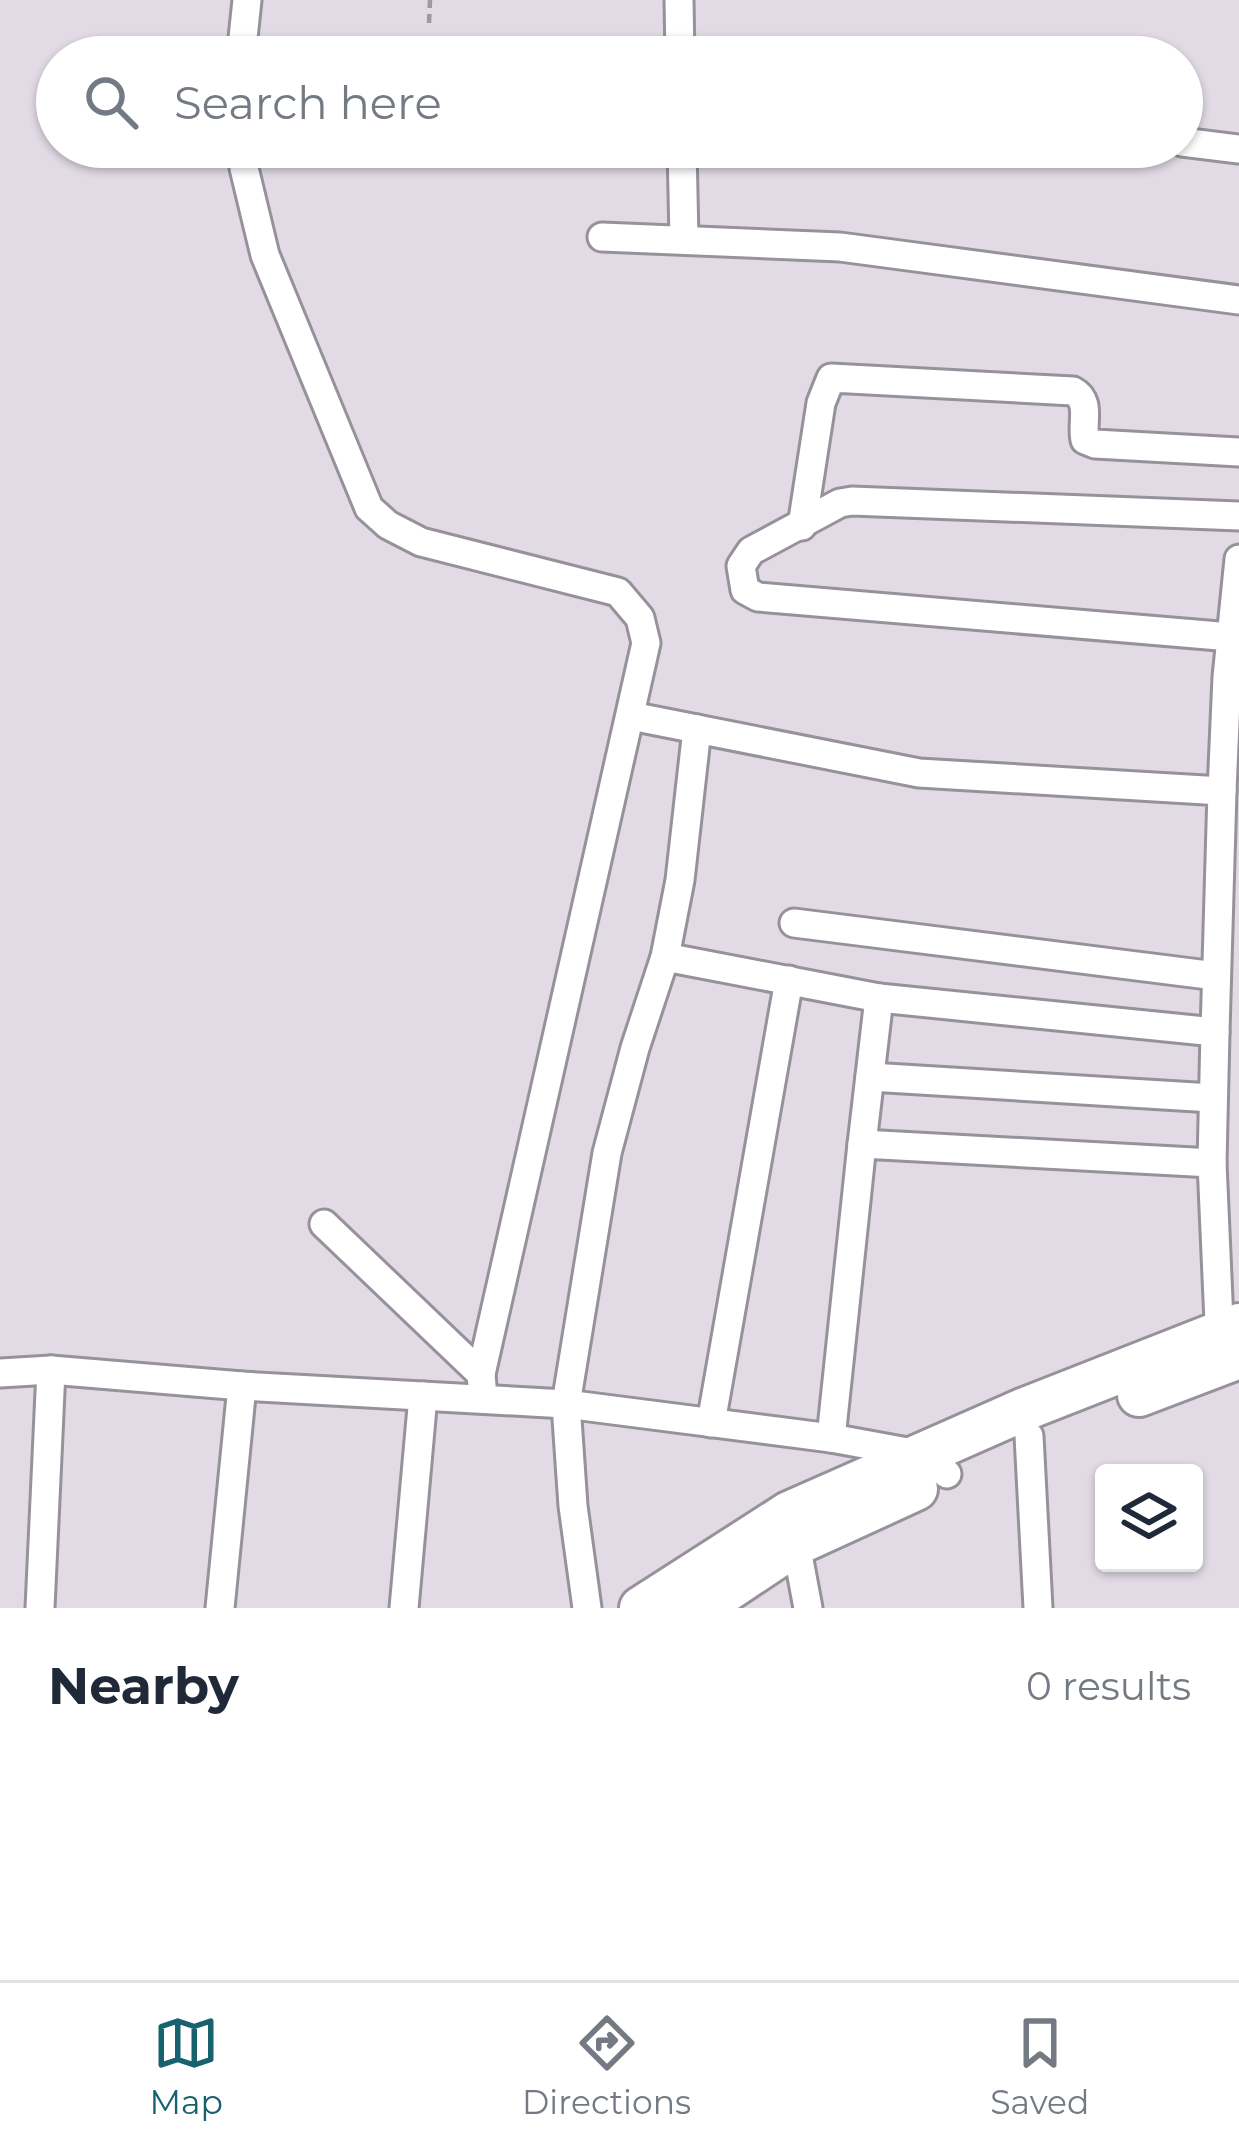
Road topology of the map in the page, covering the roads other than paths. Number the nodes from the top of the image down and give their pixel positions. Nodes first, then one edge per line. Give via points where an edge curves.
1 (247, 0) edge
2 (679, 0) edge
3 (243, 36) edge
4 (680, 36) edge
5 (1203, 145) edge
6 (1239, 149) edge
7 (244, 168) edge
8 (682, 168) edge
9 (602, 237) dead end
10 (684, 240) junction
11 (1239, 300) edge
12 (1239, 452) edge
13 (1239, 516) edge
14 (802, 526) junction
15 (1239, 559) edge
16 (1231, 637) junction
17 (631, 716) junction
18 (697, 729) junction
19 (1222, 791) junction
20 (1231, 830) edge
21 (794, 923) dead end
22 (665, 957) junction
23 (1216, 976) junction
24 (789, 980) junction
25 (879, 998) junction
26 (1215, 1032) junction
27 (870, 1077) junction
28 (1213, 1098) junction
29 (862, 1144) junction
30 (1212, 1163) junction
31 (324, 1224) dead end
32 (1229, 1345) edge
33 (51, 1370) junction
34 (0, 1373) edge
35 (242, 1386) junction
36 (482, 1386) junction
37 (423, 1396) junction
38 (566, 1404) junction
39 (711, 1423) junction
40 (1029, 1436) junction
41 (830, 1438) junction
42 (936, 1465) junction
43 (796, 1544) junction
44 (40, 1608) edge
45 (220, 1608) edge
46 (404, 1608) edge
47 (587, 1608) edge
48 (641, 1608) edge
49 (700, 1608) edge
50 (808, 1608) edge
51 (1038, 1608) edge

1 - 3 street
2 - 4 street
5 - 6 street
7 - 17 street via 265,255 370,508 421,542 624,596 646,643
8 - 10 street
9 - 10 street
10 - 11 street via 840,247
12 - 14 street via 1095,444 1085,440 1085,404 1073,392 832,378
13 - 14 street via 852,501
14 - 16 street via 743,559 749,594
15 - 16 street
16 - 19 street
17 - 18 street
17 - 36 street
18 - 19 street via 919,773
18 - 22 street
19 - 20 street
20 - 23 street
21 - 23 street
22 - 24 street
22 - 38 street via 607,1154
23 - 26 street
24 - 25 street
24 - 39 street
25 - 26 street
25 - 27 street
26 - 28 street
27 - 28 street
27 - 29 street
28 - 30 street
29 - 30 street
29 - 41 street
30 - 32 street
31 - 36 street
32 - 40 main road
32 - 42 main road via 1025,1409
33 - 34 street
33 - 35 street
33 - 44 street
35 - 37 street
35 - 45 street
36 - 37 street
36 - 38 street
37 - 46 street
38 - 39 street
38 - 47 street
39 - 41 street
40 - 42 main road
40 - 51 street
41 - 42 street
42 - 43 main road
42 - 48 main road via 789,1513
43 - 49 main road
43 - 50 street

